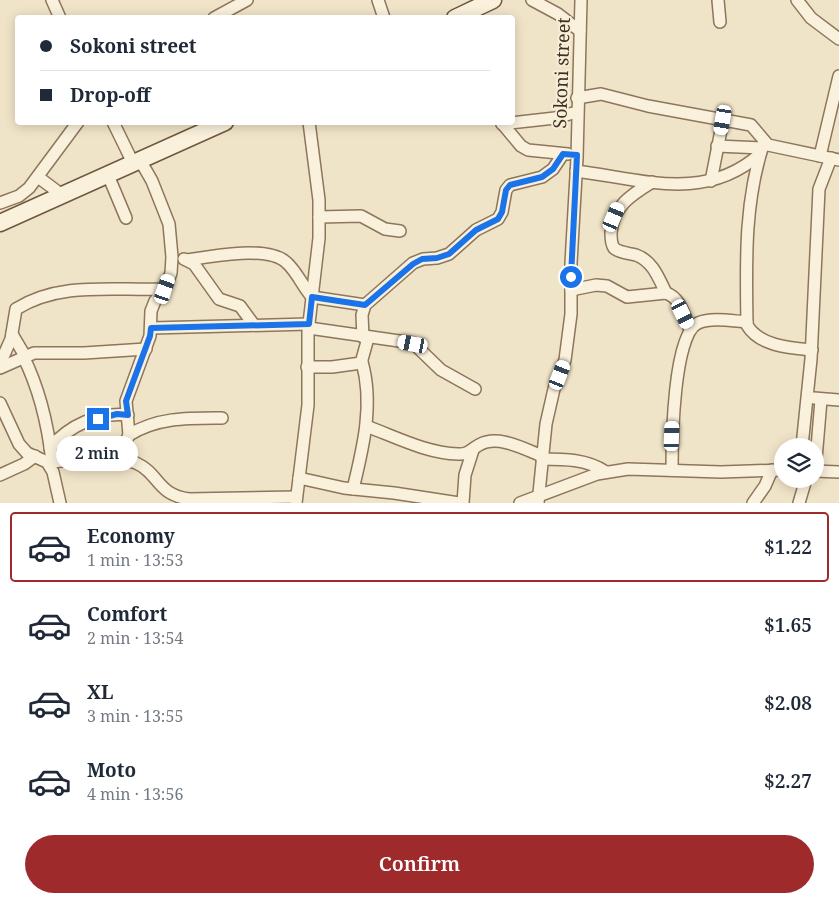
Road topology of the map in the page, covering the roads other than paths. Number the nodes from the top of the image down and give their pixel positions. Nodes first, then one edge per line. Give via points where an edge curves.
1 (52, 0) edge
2 (247, 0) edge
3 (378, 0) edge
4 (494, 0) edge
5 (532, 0) edge
6 (581, 0) edge
7 (718, 0) edge
8 (797, 0) edge
9 (227, 10) edge
10 (59, 15) edge
11 (383, 15) edge
12 (462, 15) edge
13 (720, 22) dead end
14 (580, 31) junction
15 (839, 37) edge
16 (839, 76) edge
17 (577, 98) junction
18 (577, 112) junction
19 (723, 120) junction
20 (515, 122) edge
21 (76, 125) edge
22 (115, 125) edge
23 (218, 125) edge
24 (309, 125) edge
25 (504, 125) edge
26 (717, 146) junction
27 (762, 148) junction
28 (563, 154) junction
29 (577, 155) junction
30 (830, 158) edge
31 (136, 162) junction
32 (576, 171) junction
33 (108, 175) junction
34 (38, 177) junction
35 (710, 181) junction
36 (652, 182) junction
37 (62, 195) junction
38 (0, 203) edge
39 (319, 217) junction
40 (126, 218) dead end
41 (0, 223) edge
42 (400, 231) dead end
43 (172, 257) junction
44 (188, 260) junction
45 (165, 289) junction
46 (571, 290) junction
47 (666, 294) junction
48 (312, 297) junction
49 (365, 305) junction
50 (747, 322) junction
51 (254, 326) junction
52 (309, 326) junction
53 (151, 328) junction
54 (690, 329) junction
55 (12, 334) junction
56 (365, 338) junction
57 (146, 349) junction
58 (812, 350) junction
59 (24, 356) junction
60 (362, 362) junction
61 (0, 364) edge
62 (307, 367) junction
63 (0, 368) edge
64 (475, 389) dead end
65 (807, 397) junction
66 (821, 400) junction
67 (839, 400) edge
68 (0, 403) edge
69 (128, 415) junction
70 (222, 418) dead end
71 (366, 426) junction
72 (129, 435) junction
73 (803, 438) edge
74 (818, 438) edge
75 (50, 448) junction
76 (473, 450) junction
77 (35, 456) junction
78 (542, 457) junction
79 (116, 461) junction
80 (49, 462) junction
81 (672, 470) junction
82 (774, 470) edge
83 (824, 471) edge
84 (606, 472) junction
85 (839, 472) edge
86 (774, 474) edge
87 (0, 475) edge
88 (299, 478) junction
89 (803, 488) edge
90 (353, 489) junction
91 (269, 500) edge
92 (296, 500) edge
93 (538, 500) edge
94 (60, 503) edge
95 (459, 503) edge
96 (463, 503) edge
97 (520, 503) edge
98 (753, 503) edge
99 (799, 503) edge

1 - 10 street
2 - 9 street
3 - 11 street
4 - 12 street
5 - 14 street
6 - 14 street, Sokoni street
7 - 13 street
8 - 15 street via 810,18
14 - 17 street, Sokoni street
16 - 30 street
17 - 18 street, Sokoni street
17 - 19 street via 602,94
18 - 20 street via 555,118
18 - 29 street, Sokoni street
19 - 26 street
19 - 27 street via 751,125 757,130
21 - 34 street
22 - 31 street
23 - 31 street
24 - 39 street
25 - 28 street via 521,146
26 - 27 street
26 - 35 street
27 - 30 street
27 - 35 street via 744,169
27 - 50 street via 746,236
28 - 29 street
28 - 49 street via 553,169 542,177 510,185 498,219 476,230 449,254 413,264
29 - 32 street, Sokoni street
30 - 58 street via 819,189
31 - 33 street
31 - 43 street via 152,181 170,224
32 - 36 street
32 - 46 street, Sokoni street
33 - 37 street
33 - 40 street
34 - 37 street
34 - 38 street via 19,196
35 - 36 street via 690,184
36 - 47 street via 618,208 611,239 618,251 648,262
37 - 41 street
39 - 42 street via 361,216 385,229
39 - 48 street
43 - 44 street
43 - 45 street
44 - 48 street via 244,253 282,259
44 - 51 street via 219,299 240,306
45 - 53 street via 155,301
45 - 55 street via 55,292 16,309
46 - 47 street via 596,285 607,286 627,297
46 - 78 street, Sokoni street via 565,360 554,389
47 - 54 street via 678,301
48 - 49 street
48 - 52 street
49 - 56 street via 362,315
50 - 54 street via 705,322
50 - 58 street via 755,336 768,342
51 - 52 street
51 - 53 street
52 - 56 street
52 - 62 street
53 - 57 street
54 - 81 street via 684,340 673,413
55 - 59 street
55 - 61 street
56 - 60 street
56 - 64 street via 413,344 441,370
57 - 59 street
57 - 69 street via 126,401
58 - 65 street
59 - 63 street
59 - 75 street via 48,425
60 - 62 street
60 - 71 street via 366,376
62 - 88 street via 308,405
65 - 66 street
65 - 73 street
66 - 67 street
66 - 74 street
68 - 77 street via 18,444
69 - 72 street
69 - 75 street via 117,414 75,426
70 - 72 street via 167,420 145,425
71 - 76 street via 433,452 460,455
71 - 90 street
72 - 79 street
75 - 80 street
76 - 78 street via 479,444 502,442
76 - 96 street via 465,475
77 - 80 street
77 - 87 street
78 - 84 street via 579,461
78 - 93 street, Sokoni street
79 - 80 street
79 - 91 street via 135,463 166,492 176,497
80 - 94 street
81 - 82 street
81 - 84 street
83 - 85 street
84 - 93 street via 566,484
86 - 98 street
88 - 90 street
88 - 92 street
89 - 99 street
90 - 95 street
91 - 92 street
93 - 97 street

